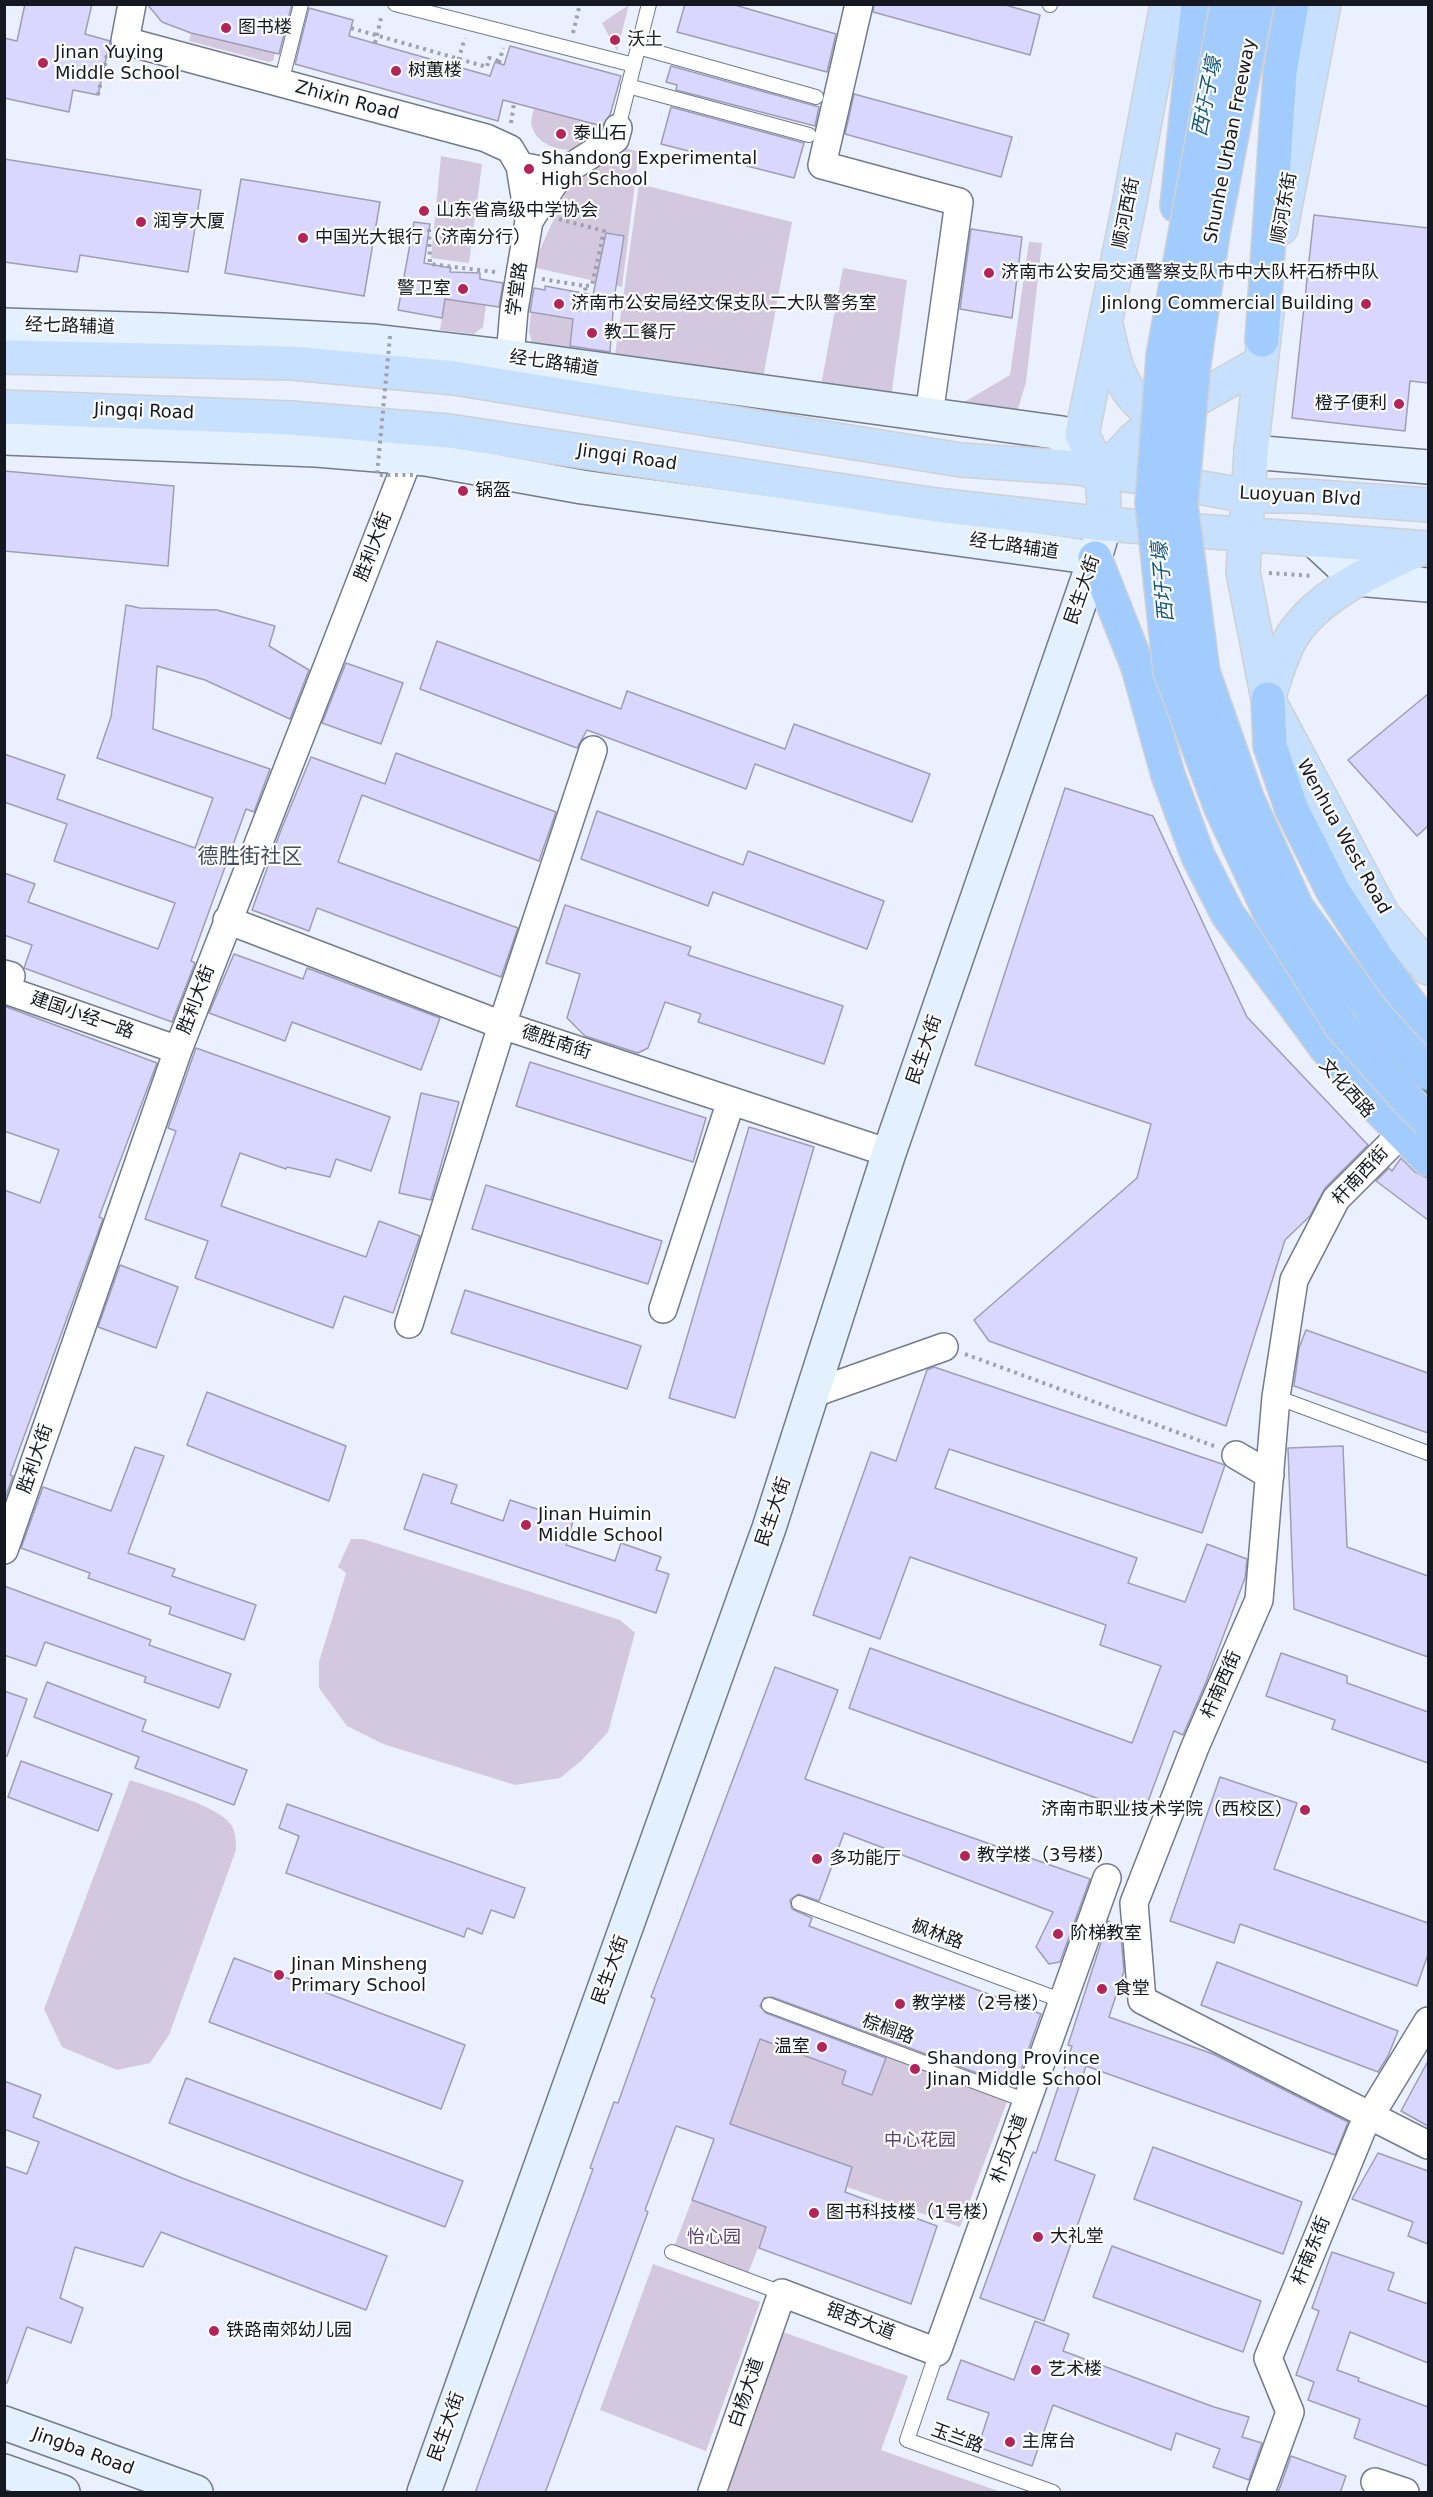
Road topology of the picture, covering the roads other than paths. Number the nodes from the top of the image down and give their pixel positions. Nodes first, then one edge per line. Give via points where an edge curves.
1 (132, 4) edge
2 (301, 4) edge
3 (395, 4) edge
4 (649, 4) edge
5 (859, 4) edge
6 (1167, 4) edge
7 (1198, 4) edge
8 (1227, 4) edge
9 (1257, 4) edge
10 (1292, 4) edge
11 (1324, 4) edge
12 (638, 47) junction
13 (634, 65) junction
14 (281, 83) junction
15 (628, 86) junction
16 (816, 97) dead end
17 (618, 128) joint
18 (809, 135) dead end
19 (520, 166) junction
20 (560, 174) junction
21 (532, 217) junction
22 (1105, 319) junction
23 (4, 324) edge
24 (1261, 352) junction
25 (1162, 356) junction
26 (4, 357) edge
27 (510, 357) junction
28 (4, 407) edge
29 (929, 415) junction
30 (1164, 418) junction
31 (4, 438) edge
32 (1251, 452) junction
33 (413, 466) junction
34 (1428, 467) edge
35 (1103, 472) junction
36 (1249, 496) junction
37 (1428, 505) edge
38 (1117, 525) junction
39 (1232, 534) junction
40 (1314, 540) junction
41 (1425, 548) edge
42 (1095, 558) junction
43 (1356, 579) junction
44 (1428, 585) edge
45 (1268, 699) junction
46 (593, 750) dead end
47 (227, 920) junction
48 (1428, 968) edge
49 (4, 974) edge
50 (502, 1025) junction
51 (1292, 1029) dead end
52 (1428, 1029) edge
53 (178, 1050) junction
54 (1428, 1073) edge
55 (730, 1101) junction
56 (1428, 1120) edge
57 (1393, 1142) junction
58 (889, 1153) junction
59 (1428, 1159) edge
60 (1428, 1171) edge
61 (663, 1309) dead end
62 (409, 1324) dead end
63 (945, 1347) road end
64 (814, 1394) junction
65 (1276, 1397) junction
66 (1428, 1453) edge
67 (1236, 1455) road end
68 (1270, 1475) junction
69 (4, 1550) edge
70 (1107, 1878) dead end
71 (799, 1903) dead end
72 (1063, 2001) junction
73 (769, 2005) dead end
74 (1428, 2021) edge
75 (1027, 2101) junction
76 (1370, 2114) junction
77 (1428, 2145) edge
78 (672, 2252) dead end
79 (782, 2293) junction
80 (938, 2350) junction
81 (4, 2423) edge
82 (4, 2471) edge
83 (1375, 2482) dead end
84 (63, 2493) edge
85 (196, 2493) edge
86 (424, 2493) edge
87 (712, 2493) edge
88 (1053, 2493) edge
89 (1261, 2493) edge
90 (1405, 2493) edge

1 - 14 street, Zhixin Road via 116,46
2 - 14 lane
3 - 13 lane
4 - 12 lane
5 - 29 street via 822,165 959,202
6 - 22 main road, 顺河西街
7 - 25 highway, bridge
8 - 25 highway, Shunhe Urban Freeway, bridge
9 - 54 highway, Shunhe Urban Freeway, bridge via 1213,233 1194,363 1181,505 1203,672 1247,798 1297,908 1373,1012
10 - 24 highway via 1280,72
11 - 24 main road, 顺河东街
12 - 13 lane
12 - 16 lane
13 - 15 lane
14 - 19 street, Zhixin Road via 486,138 510,148
15 - 17 lane
15 - 18 lane
17 - 20 street, 学堂路 via 615,139
19 - 20 street
19 - 21 street, 学堂路
20 - 21 street, 学堂路
21 - 27 street, 学堂路
22 - 30 main road via 1114,366 1149,413
22 - 35 main road, 顺河西街 via 1082,434
23 - 27 street, 经七路辅道 via 372,341
24 - 30 main road via 1211,391
24 - 32 main road
25 - 56 highway, Shunhe Urban Freeway, bridge via 1152,503 1170,671 1221,808 1271,915 1341,1026
26 - 35 main road via 292,363 454,378 961,460
27 - 29 street, 经七路辅道
28 - 38 main road, Jingqi Road via 291,418 449,431 936,505
29 - 35 street, 经七路辅道 via 1062,433
30 - 35 main road via 1134,439
31 - 33 street, 经七路辅道 via 316,450
32 - 34 street
32 - 36 main road
33 - 42 street, 经七路辅道
33 - 47 street, 胜利大街
35 - 36 main road, Luoyuan Blvd, bridge
35 - 38 main road, 顺河西街
36 - 37 main road, Luoyuan Blvd
36 - 39 main road
38 - 39 main road, Jingqi Road, bridge
38 - 42 street, 民生大街
39 - 40 main road
39 - 45 main road via 1244,572
40 - 41 main road
40 - 43 street
41 - 43 main road
42 - 58 street, 民生大街
42 - 59 highway via 1138,667 1168,775 1228,915 1327,1048 1378,1109
43 - 44 street
43 - 45 main road via 1318,607 1291,638
45 - 48 main road, Wenhua West Road via 1383,915
45 - 52 highway via 1270,746 1292,810 1334,891
46 - 50 street
47 - 50 street, 德胜南街
47 - 53 street, 胜利大街
49 - 53 street, 建国小经一路 via 11,976 6,990
50 - 55 street, 德胜南街
50 - 62 street
51 - 57 street, 文化西路
53 - 69 street, 胜利大街
55 - 58 street, 德胜南街
55 - 61 street
57 - 60 street, 文化西路
57 - 65 street, 杆南西街 via 1336,1199 1294,1280
58 - 64 street, 民生大街
63 - 64 street
64 - 86 street, 民生大街
65 - 66 lane
65 - 68 street, 杆南西街
67 - 68 street
68 - 76 street, 杆南西街 via 1259,1600 1195,1747 1134,1903 1142,2000
70 - 72 street, 朴贞大道
71 - 72 lane, 枫林路
72 - 75 street, 朴贞大道
73 - 75 lane, 棕榈路
74 - 76 street, 杆南东街
75 - 80 street, 朴贞大道
76 - 77 street
76 - 89 street, 杆南东街 via 1268,2358 1290,2412
78 - 79 lane
79 - 80 street, 银杏大道
79 - 87 street, 白杨大道
80 - 88 lane, 玉兰路 via 907,2440
81 - 85 street, Jingba Road
82 - 84 street
83 - 90 street

